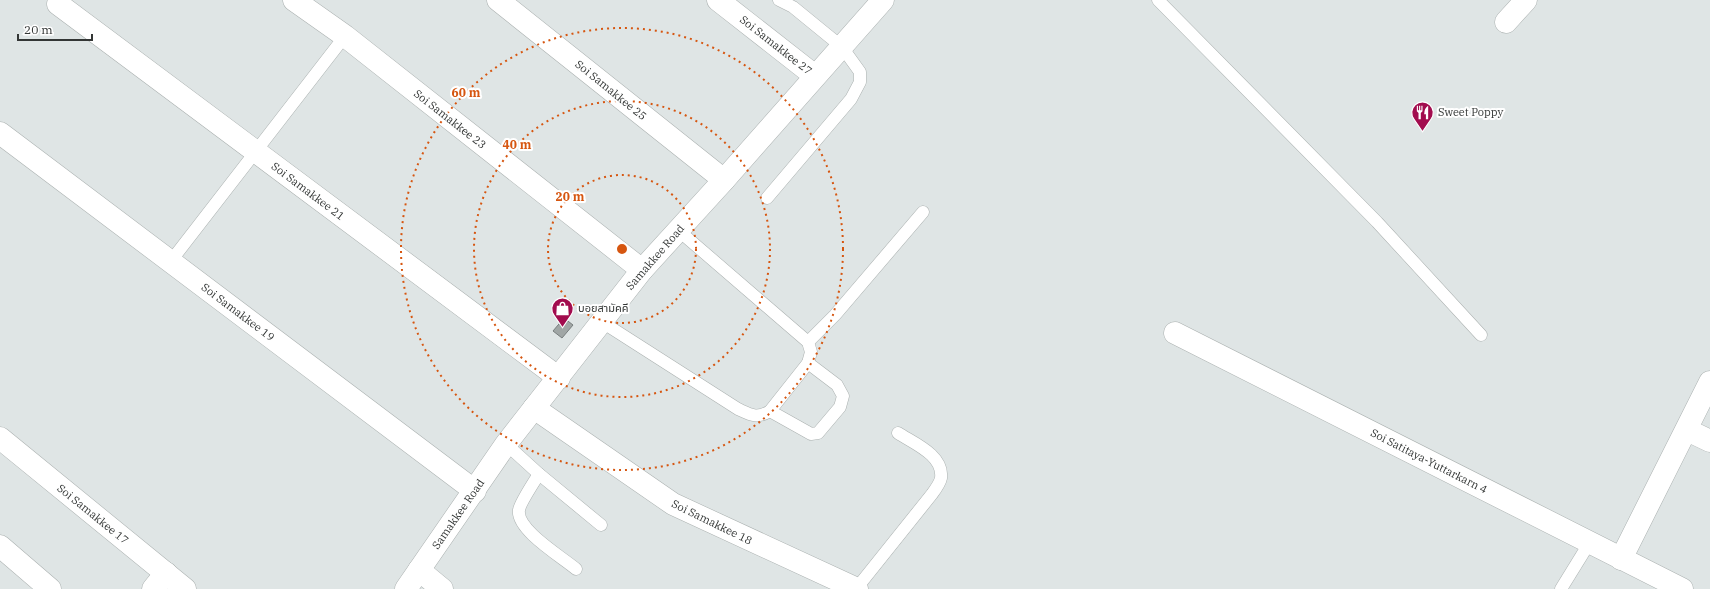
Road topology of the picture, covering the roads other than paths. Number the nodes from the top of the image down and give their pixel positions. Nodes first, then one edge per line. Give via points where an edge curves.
1 (294, 0) edge
2 (498, 0) edge
3 (718, 0) edge
4 (779, 0) edge
5 (883, 0) edge
6 (1158, 0) edge
7 (1526, 0) edge
8 (58, 4) dead end
9 (1506, 22) dead end
10 (345, 36) junction
11 (842, 47) junction
12 (815, 76) junction
13 (0, 132) edge
14 (256, 151) junction
15 (724, 180) junction
16 (767, 198) dead end
17 (923, 212) dead end
18 (678, 230) junction
19 (171, 261) junction
20 (642, 270) junction
21 (602, 322) junction
22 (1175, 333) dead end
23 (1481, 335) dead end
24 (808, 342) junction
25 (808, 363) junction
26 (558, 378) junction
27 (1710, 382) edge
28 (534, 408) junction
29 (770, 411) junction
30 (1687, 430) junction
31 (898, 432) dead end
32 (0, 438) edge
33 (1710, 441) edge
34 (506, 444) junction
35 (539, 474) junction
36 (475, 491) junction
37 (602, 525) dead end
38 (1590, 542) junction
39 (0, 546) edge
40 (1621, 559) junction
41 (576, 569) dead end
42 (419, 570) junction
43 (159, 581) edge
44 (851, 587) edge
45 (50, 589) edge
46 (185, 589) edge
47 (406, 589) edge
48 (442, 589) edge
49 (1561, 589) edge
50 (1682, 589) edge

1 - 10 street, Soi Samakkee 23
2 - 15 street, Soi Samakkee 25
3 - 12 street, Soi Samakkee 27
4 - 11 lane via 793,7
5 - 11 street, Samakkee Road
6 - 23 lane via 1377,222
7 - 9 street
8 - 14 street, Soi Samakkee 21
10 - 14 lane
10 - 20 street, Soi Samakkee 23
11 - 12 street, Samakkee Road
11 - 16 lane via 860,72 860,82 851,99
12 - 15 street, Samakkee Road
13 - 19 street, Soi Samakkee 19
14 - 19 lane
14 - 26 street, Soi Samakkee 21
15 - 18 street, Samakkee Road
17 - 24 lane via 835,315
18 - 20 street, Samakkee Road
18 - 24 lane
19 - 36 street, Soi Samakkee 19
20 - 21 street, Samakkee Road
21 - 26 street, Samakkee Road
21 - 29 lane via 738,409 754,416 762,416
22 - 38 street, Soi Satitaya-Yuttarkarn 4
24 - 25 lane
25 - 29 lane
25 - 29 lane via 837,385 843,396 840,407 818,433 811,434
26 - 28 street, Samakkee Road
27 - 30 street
28 - 34 street, Samakkee Road
28 - 44 street, Soi Samakkee 18 via 672,504
30 - 33 street
30 - 40 street
31 - 44 lane via 933,456 940,467 941,479 932,494
32 - 43 street, Soi Samakkee 17
34 - 35 lane
34 - 36 street, Samakkee Road
35 - 37 lane
35 - 41 lane via 519,509 519,519 527,530
36 - 42 street, Samakkee Road
38 - 40 street, Soi Satitaya-Yuttarkarn 4
38 - 49 lane
39 - 45 street
40 - 50 street, Soi Satitaya-Yuttarkarn 4
42 - 47 street, Samakkee Road
42 - 48 street
43 - 46 street, Soi Samakkee 17

